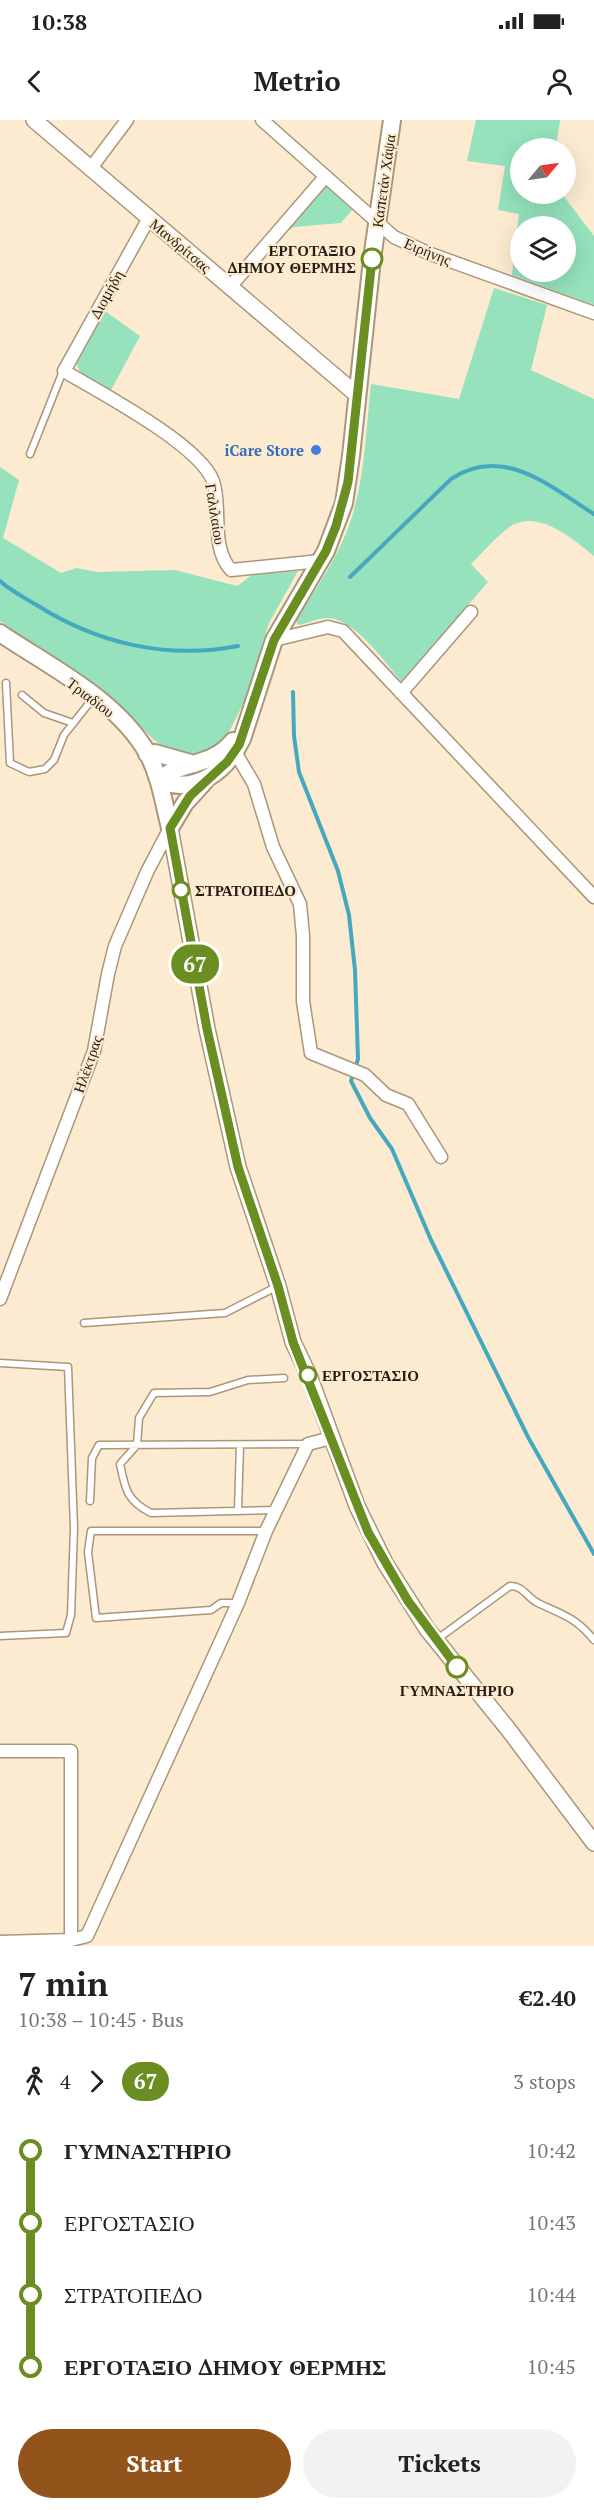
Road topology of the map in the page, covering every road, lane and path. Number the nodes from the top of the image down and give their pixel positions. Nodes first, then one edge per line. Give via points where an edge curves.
1 (34, 120) edge
2 (127, 120) edge
3 (262, 120) edge
4 (392, 120) edge
5 (91, 168) junction
6 (325, 177) junction
7 (149, 218) junction
8 (376, 224) junction
9 (230, 286) junction
10 (594, 314) edge
11 (64, 371) junction
12 (356, 394) junction
13 (30, 454) dead end
14 (320, 561) junction
15 (471, 612) dead end
16 (0, 633) edge
17 (274, 640) junction
18 (6, 683) dead end
19 (401, 693) junction
20 (22, 695) dead end
21 (94, 697) junction
22 (246, 722) junction
23 (73, 723) junction
24 (235, 752) junction
25 (147, 754) junction
26 (198, 764) junction
27 (205, 781) junction
28 (159, 782) junction
29 (170, 828) junction
30 (591, 889) edge
31 (441, 1157) dead end
32 (278, 1286) junction
33 (0, 1299) edge
34 (84, 1323) dead end
35 (0, 1363) edge
36 (284, 1377) dead end
37 (331, 1438) junction
38 (240, 1444) junction
39 (309, 1444) junction
40 (137, 1445) junction
41 (90, 1501) dead end
42 (238, 1510) junction
43 (276, 1510) junction
44 (266, 1531) junction
45 (238, 1603) junction
46 (0, 1636) edge
47 (594, 1640) edge
48 (435, 1641) junction
49 (0, 1751) edge
50 (592, 1837) edge
51 (71, 1940) junction
52 (0, 1942) edge

1 - 5 street, Μανδρίτσας
2 - 5 street
3 - 6 street, Ειρήνης
4 - 8 main road, Καπετάν Χάψα
5 - 7 street, Μανδρίτσας
6 - 8 street, Ειρήνης
6 - 9 street
7 - 9 street, Μανδρίτσας
7 - 11 street, Διομήδη
8 - 10 street, Ειρήνης via 423,250
8 - 12 main road, Καπετάν Χάψα
9 - 12 street, Μανδρίτσας
11 - 13 lane
11 - 14 street, Γαλιλαίου via 139,416 203,465 216,492 219,539 229,568 239,571
12 - 14 main road, Καπετάν Χάψα via 344,503
14 - 17 main road, Καπετάν Χάψα
15 - 19 street
16 - 21 main road, Τριαδίου
17 - 19 street via 335,627
17 - 22 main road, Καπετάν Χάψα
18 - 23 lane via 9,763 29,771 45,769 54,760
19 - 30 street
20 - 23 lane via 44,713
21 - 23 lane
21 - 25 main road, Τριαδίου via 123,723
22 - 24 main road, Καπετάν Χάψα
22 - 26 main road, Καπετάν Χάψα via 225,750
24 - 27 main road, Καπετάν Χάψα
24 - 31 street via 254,784 273,847 300,904 303,1001 311,1053 364,1075 386,1095 408,1104
25 - 26 main road
25 - 28 main road, Τριαδίου
26 - 28 main road, Καπετάν Χάψα via 168,774
27 - 28 main road via 176,785
27 - 29 main road, Καπετάν Χάψα
28 - 29 main road, Τριαδίου
29 - 32 street via 226,1119 254,1220
29 - 33 street, Ηλέκτρας via 115,946 94,1051
32 - 34 lane via 225,1313
32 - 37 street via 293,1342
35 - 46 lane via 68,1367 74,1528 71,1615 66,1633
36 - 40 lane via 248,1380 210,1392 154,1393 139,1418
37 - 39 street
37 - 48 street via 353,1498 381,1556
38 - 39 lane
38 - 40 lane
38 - 42 lane
39 - 43 street
40 - 41 lane via 99,1445 92,1458
40 - 42 lane via 120,1464 125,1490 137,1506 151,1513
42 - 43 lane
43 - 44 street
44 - 45 street
44 - 45 lane via 91,1531 88,1552 96,1618 211,1610 221,1603
45 - 51 street via 87,1936
47 - 48 lane via 571,1617 538,1603 519,1587 510,1586
48 - 50 street
49 - 51 street via 71,1751
51 - 52 street

